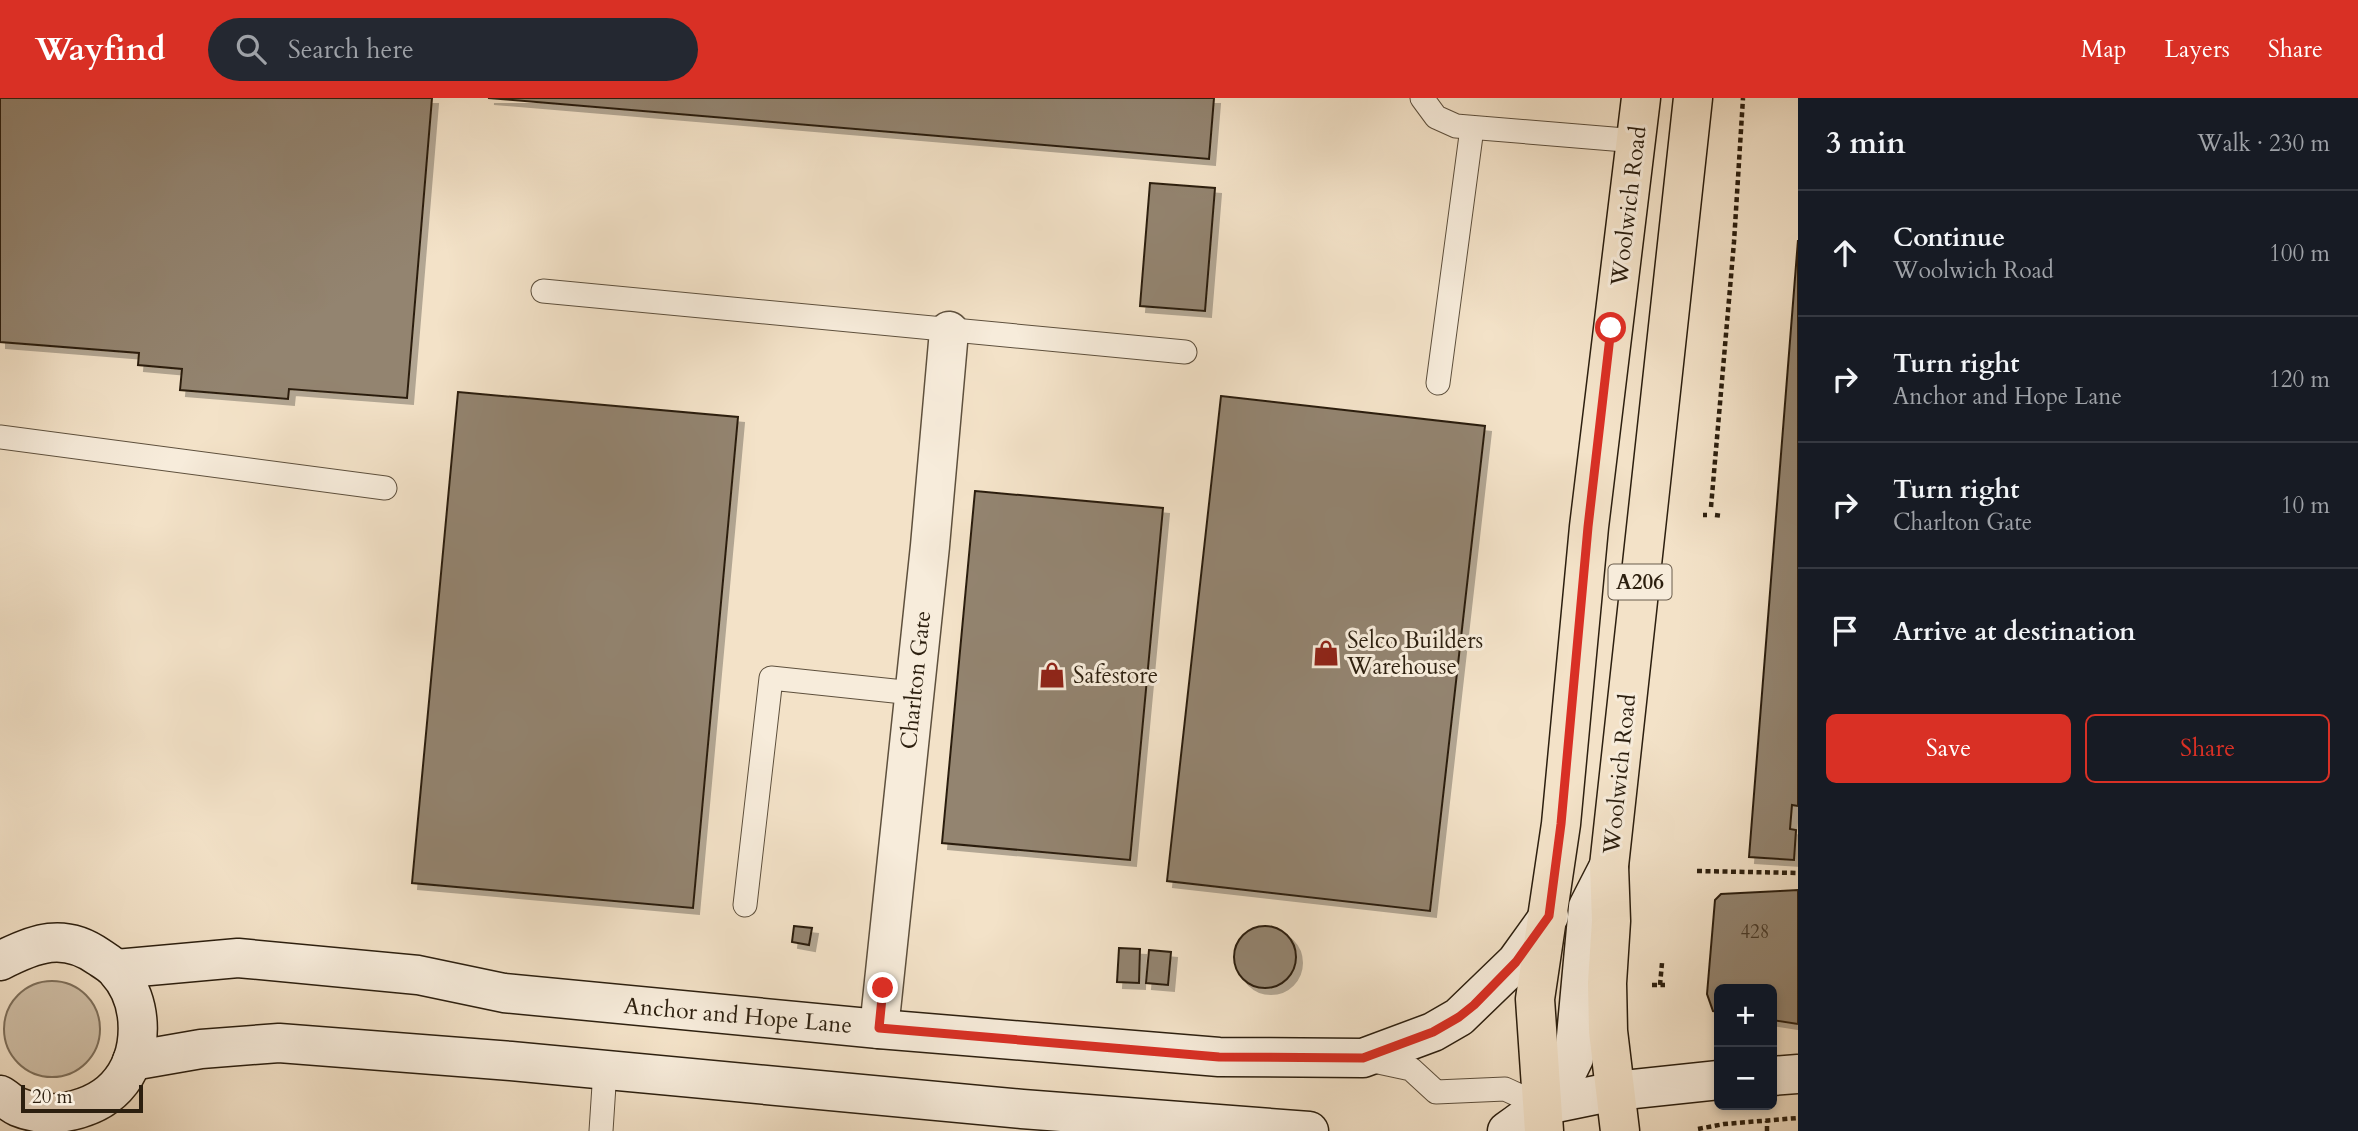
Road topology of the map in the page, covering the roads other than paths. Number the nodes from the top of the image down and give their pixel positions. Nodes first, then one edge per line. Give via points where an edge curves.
1 (1422, 98) edge
2 (1642, 98) edge
3 (1693, 98) edge
4 (1472, 128) junction
5 (1637, 141) junction
6 (543, 291) dead end
7 (949, 331) junction
8 (1185, 352) dead end
9 (1438, 383) dead end
10 (0, 437) edge
11 (385, 488) dead end
12 (913, 693) junction
13 (1609, 866) junction
14 (745, 905) dead end
15 (1549, 916) junction
16 (10, 950) edge
17 (116, 969) junction
18 (879, 1028) junction
19 (1363, 1058) junction
20 (132, 1061) junction
21 (605, 1070) junction
22 (1798, 1074) edge
23 (1777, 1076) edge
24 (1714, 1081) edge
25 (1615, 1091) junction
26 (0, 1094) edge
27 (1543, 1119) edge
28 (73, 1121) edge
29 (601, 1131) edge
30 (1309, 1131) edge
31 (1507, 1131) edge
32 (1620, 1131) edge

1 - 4 lane via 1436,117
2 - 5 main road, Woolwich Road / A206
3 - 13 main road, Woolwich Road / A206
4 - 5 lane
4 - 9 lane
5 - 15 main road, Woolwich Road / A206 via 1588,527
6 - 7 lane
7 - 8 lane
7 - 12 street, Charlton Gate
10 - 11 lane
12 - 14 lane via 771,678
12 - 18 street, Charlton Gate
13 - 25 main road, Woolwich Road / A206 via 1612,921 1607,983
13 - 27 street, Woolwich Road via 1588,907 1574,1058
15 - 19 street, Anchor and Hope Lane via 1516,962 1459,1017 1433,1032
15 - 27 main road, Woolwich Road / A206 via 1535,999
16 - 17 street via 59,942 88,949
17 - 18 street, Anchor and Hope Lane via 238,958 418,975 504,993
17 - 20 street via 132,994 139,1023
18 - 19 street, Anchor and Hope Lane via 1219,1057
19 - 27 lane, Anchor and Hope Lane via 1411,1069 1436,1092 1505,1089
20 - 21 street via 201,1049 279,1043
20 - 28 street via 116,1087
21 - 29 lane
21 - 30 street
22 - 23 street
24 - 25 street
25 - 27 street
25 - 32 main road, Woolwich Road / A206
26 - 28 street via 19,1107
27 - 31 street

